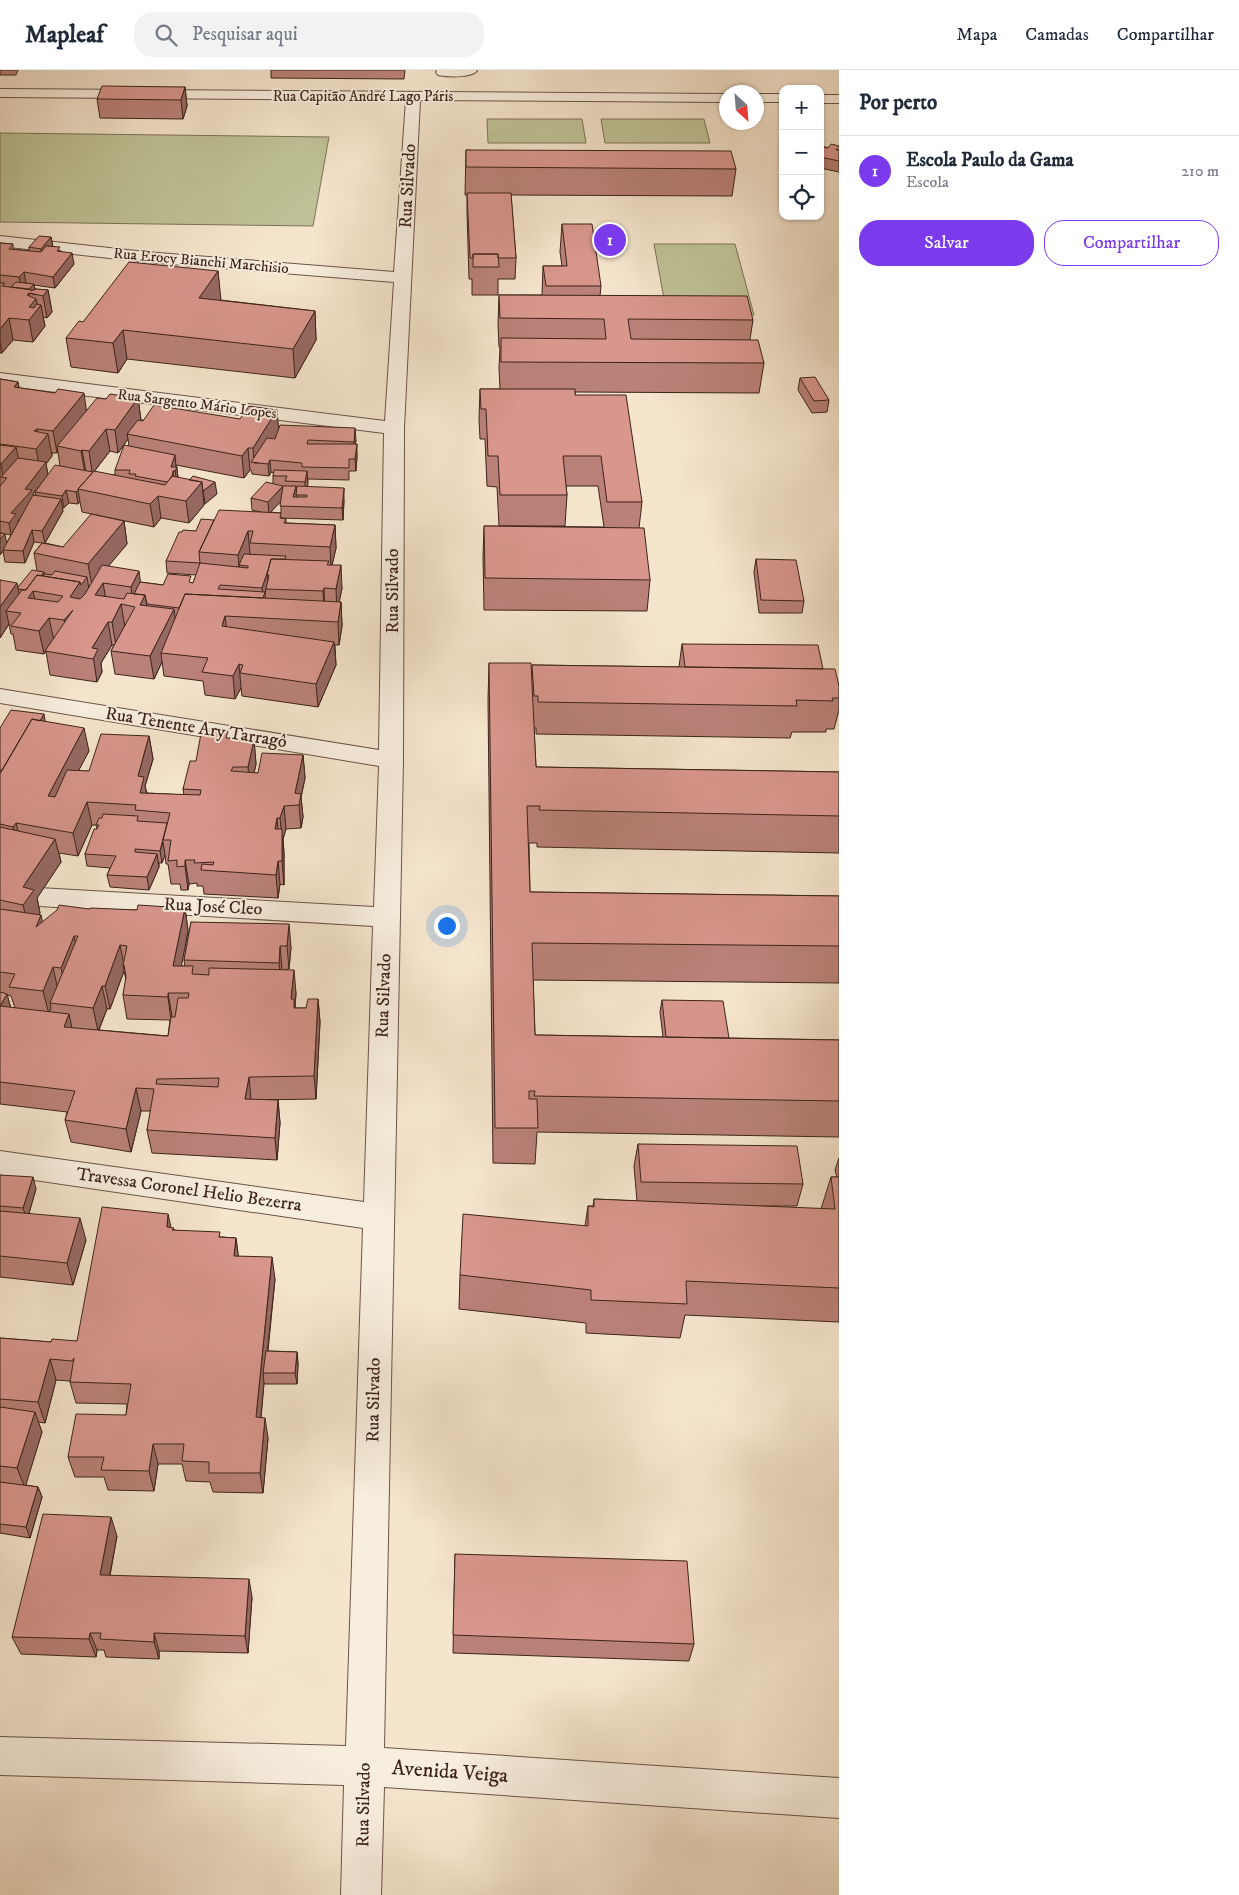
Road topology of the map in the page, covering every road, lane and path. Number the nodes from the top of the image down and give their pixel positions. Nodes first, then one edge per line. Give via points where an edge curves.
1 (443, 71) edge
2 (470, 71) edge
3 (0, 93) edge
4 (444, 96) junction
5 (471, 96) junction
6 (413, 97) junction
7 (719, 98) edge
8 (764, 98) edge
9 (779, 98) edge
10 (824, 99) edge
11 (839, 99) edge
12 (0, 241) edge
13 (403, 278) junction
14 (0, 380) edge
15 (394, 428) junction
16 (0, 696) edge
17 (392, 760) junction
18 (39, 897) dead end
19 (386, 917) junction
20 (0, 1163) edge
21 (378, 1218) junction
22 (0, 1756) edge
23 (365, 1766) junction
24 (839, 1798) edge
25 (361, 1895) edge

1 - 2 street
1 - 4 street
2 - 5 street
3 - 6 street, Rua Capitão André Lago Páris
4 - 5 street, Rua Capitão André Lago Páris
4 - 6 street, Rua Capitão André Lago Páris
5 - 7 street, Rua Capitão André Lago Páris
6 - 13 street, Rua Silvado
8 - 9 street
10 - 11 street
12 - 13 street, Rua Erocy Bianchi Marchisio via 146,257
13 - 15 street, Rua Silvado
14 - 15 street, Rua Sargento Mário Lopes
15 - 17 street, Rua Silvado
16 - 17 street, Rua Tenente Ary Tarragô
17 - 19 street, Rua Silvado
18 - 19 street, Rua José Cleo
19 - 21 street, Rua Silvado
20 - 21 street, Travessa Coronel Helio Bezerra
21 - 23 street, Rua Silvado
22 - 23 street, Avenida Veiga
23 - 24 street, Avenida Veiga
23 - 25 street, Rua Silvado

